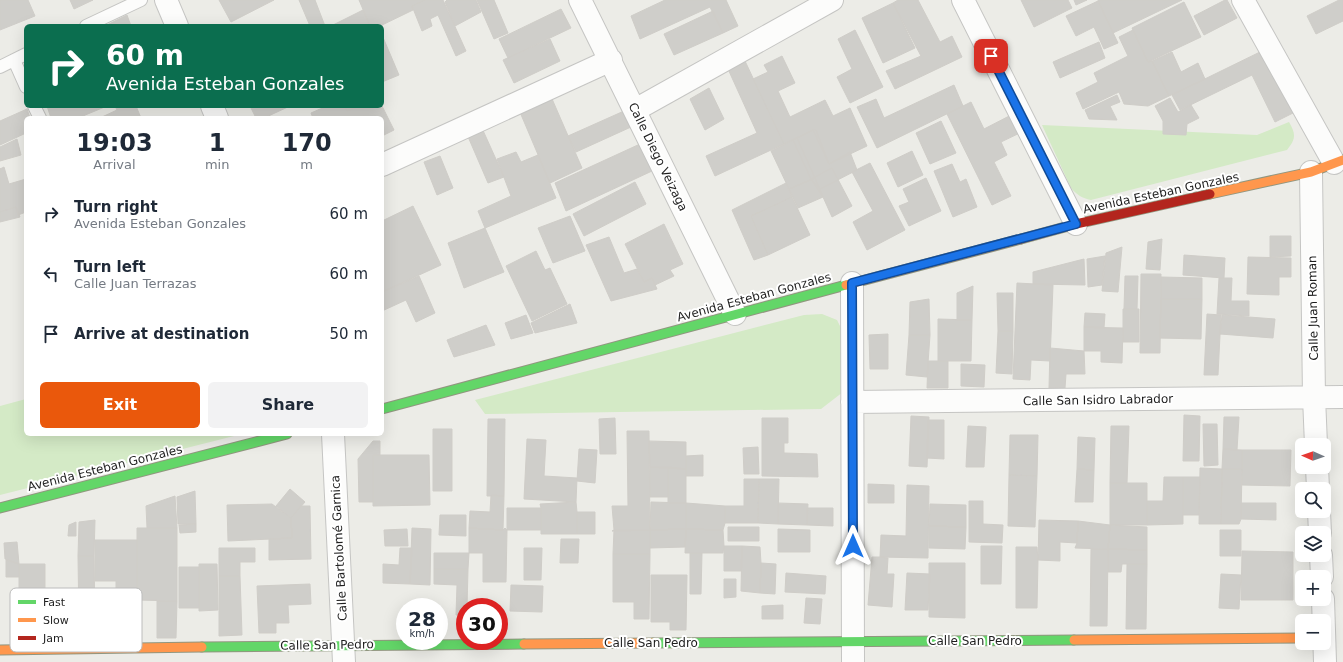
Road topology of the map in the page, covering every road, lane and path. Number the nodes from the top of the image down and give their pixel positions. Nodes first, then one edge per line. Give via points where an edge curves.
1 (141, 0) edge
2 (166, 0) edge
3 (580, 0) edge
4 (832, 0) edge
5 (963, 0) edge
6 (1243, 0) edge
7 (90, 24) edge
8 (176, 24) edge
9 (24, 55) edge
10 (14, 60) junction
11 (611, 60) junction
12 (0, 67) edge
13 (24, 82) edge
14 (635, 110) junction
15 (1339, 162) edge
16 (384, 164) edge
17 (1311, 172) junction
18 (1076, 224) junction
19 (852, 283) junction
20 (735, 314) junction
21 (1314, 397) junction
22 (1343, 397) edge
23 (852, 402) junction
24 (384, 408) edge
25 (278, 436) edge
26 (333, 436) edge
27 (1316, 438) edge
28 (0, 508) edge
29 (1295, 638) edge
30 (0, 650) edge
31 (10, 650) edge
32 (1328, 650) edge
33 (142, 652) edge
34 (853, 652) edge
35 (343, 654) edge
36 (1325, 662) edge

1 - 7 lane
2 - 8 street
3 - 11 street, Calle Diego Veizaga
4 - 14 street
5 - 18 street
6 - 15 street
9 - 10 lane
10 - 12 lane
10 - 13 lane
11 - 14 street, Calle Diego Veizaga
11 - 16 street
14 - 20 street, Calle Diego Veizaga
15 - 17 street, Avenida Esteban Gonzales
17 - 18 street, Avenida Esteban Gonzales
17 - 21 street, Calle Juan Roman
18 - 19 street, Avenida Esteban Gonzales
19 - 20 street, Avenida Esteban Gonzales
19 - 23 street
20 - 24 street, Avenida Esteban Gonzales
21 - 22 street, Calle San Isidro Labrador
21 - 23 street, Calle San Isidro Labrador
21 - 27 street, Calle Juan Roman
23 - 34 street
25 - 28 street, Avenida Esteban Gonzales
26 - 35 street, Calle Bartolomé Garnica
29 - 34 street, Calle San Pedro
30 - 31 street, Calle San Pedro
32 - 36 street
33 - 35 street, Calle San Pedro
34 - 35 street, Calle San Pedro

